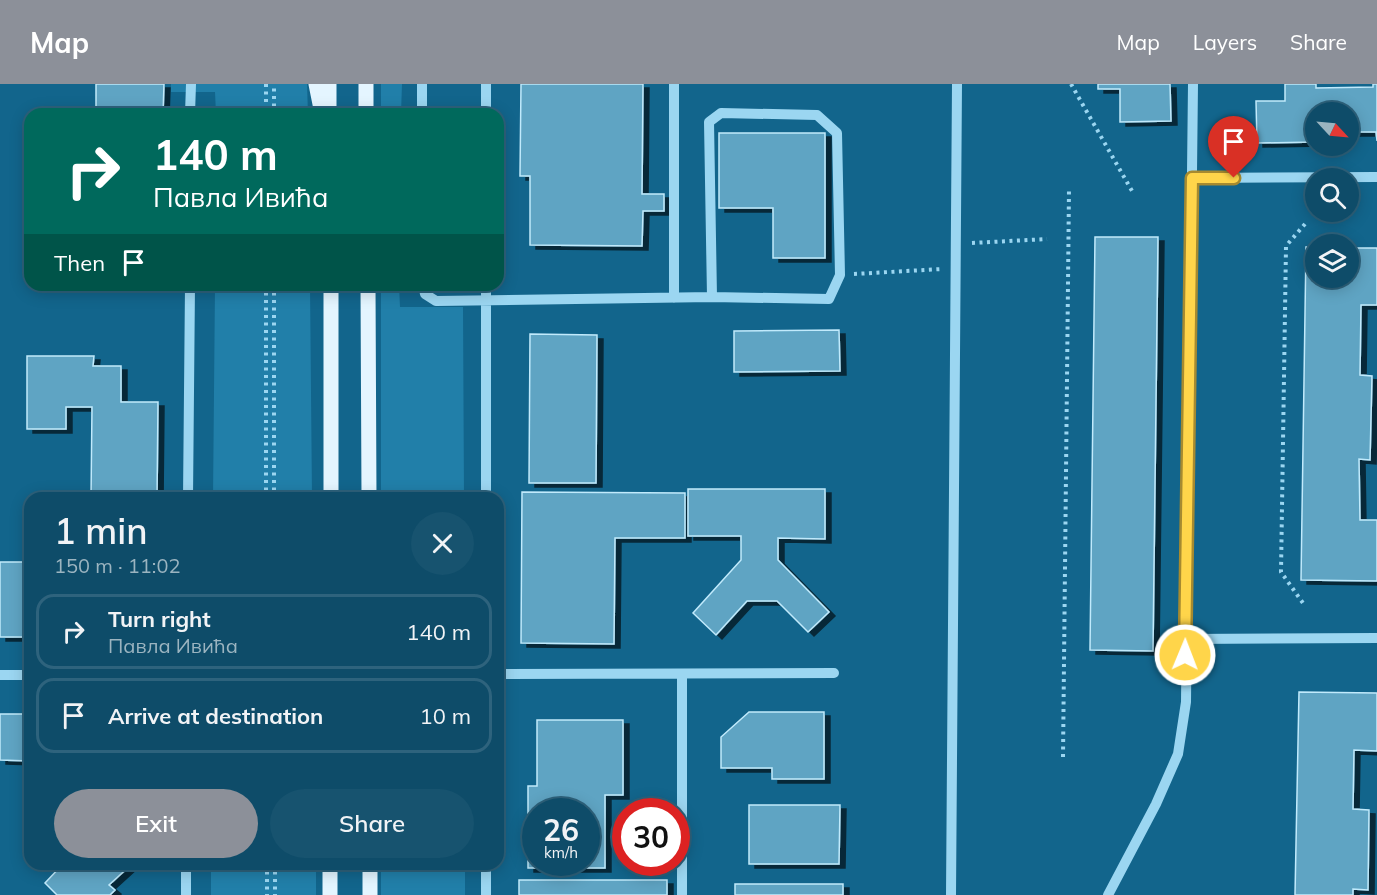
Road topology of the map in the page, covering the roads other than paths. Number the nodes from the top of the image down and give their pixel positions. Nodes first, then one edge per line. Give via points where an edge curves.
1 (191, 84) edge
2 (316, 84) edge
3 (329, 84) edge
4 (366, 84) edge
5 (422, 84) edge
6 (486, 84) edge
7 (674, 84) edge
8 (957, 84) edge
9 (1193, 84) edge
10 (190, 108) edge
11 (321, 108) edge
12 (329, 108) edge
13 (366, 108) edge
14 (422, 108) edge
15 (486, 108) edge
16 (1377, 177) edge
17 (1192, 178) junction
18 (190, 291) edge
19 (331, 291) edge
20 (368, 291) edge
21 (424, 291) edge
22 (486, 291) edge
23 (674, 297) junction
24 (712, 297) junction
25 (486, 301) junction
26 (188, 492) edge
27 (331, 492) edge
28 (369, 492) edge
29 (486, 492) edge
30 (1377, 638) edge
31 (1185, 639) junction
32 (834, 673) dead end
33 (504, 674) edge
34 (682, 674) junction
35 (0, 675) edge
36 (24, 675) edge
37 (186, 870) edge
38 (330, 870) edge
39 (370, 870) edge
40 (486, 870) edge
41 (186, 895) edge
42 (330, 895) edge
43 (370, 895) edge
44 (486, 895) edge
45 (682, 895) edge
46 (951, 895) edge
47 (1108, 895) edge

1 - 10 street
2 - 11 main road
3 - 12 main road
4 - 13 main road
5 - 14 street
6 - 15 street
7 - 23 street
8 - 46 street
9 - 17 street
16 - 17 street
17 - 31 street
18 - 26 street
19 - 27 main road
20 - 28 main road
21 - 25 street via 436,301
22 - 25 street
23 - 24 street
23 - 25 street
24 - 24 street via 829,299 840,275 837,133 817,115 721,113 709,122
25 - 29 street
30 - 31 street
31 - 47 street via 1186,702 1178,754
32 - 34 street
33 - 34 street
34 - 45 street
35 - 36 street
37 - 41 street
38 - 42 main road
39 - 43 main road
40 - 44 street

